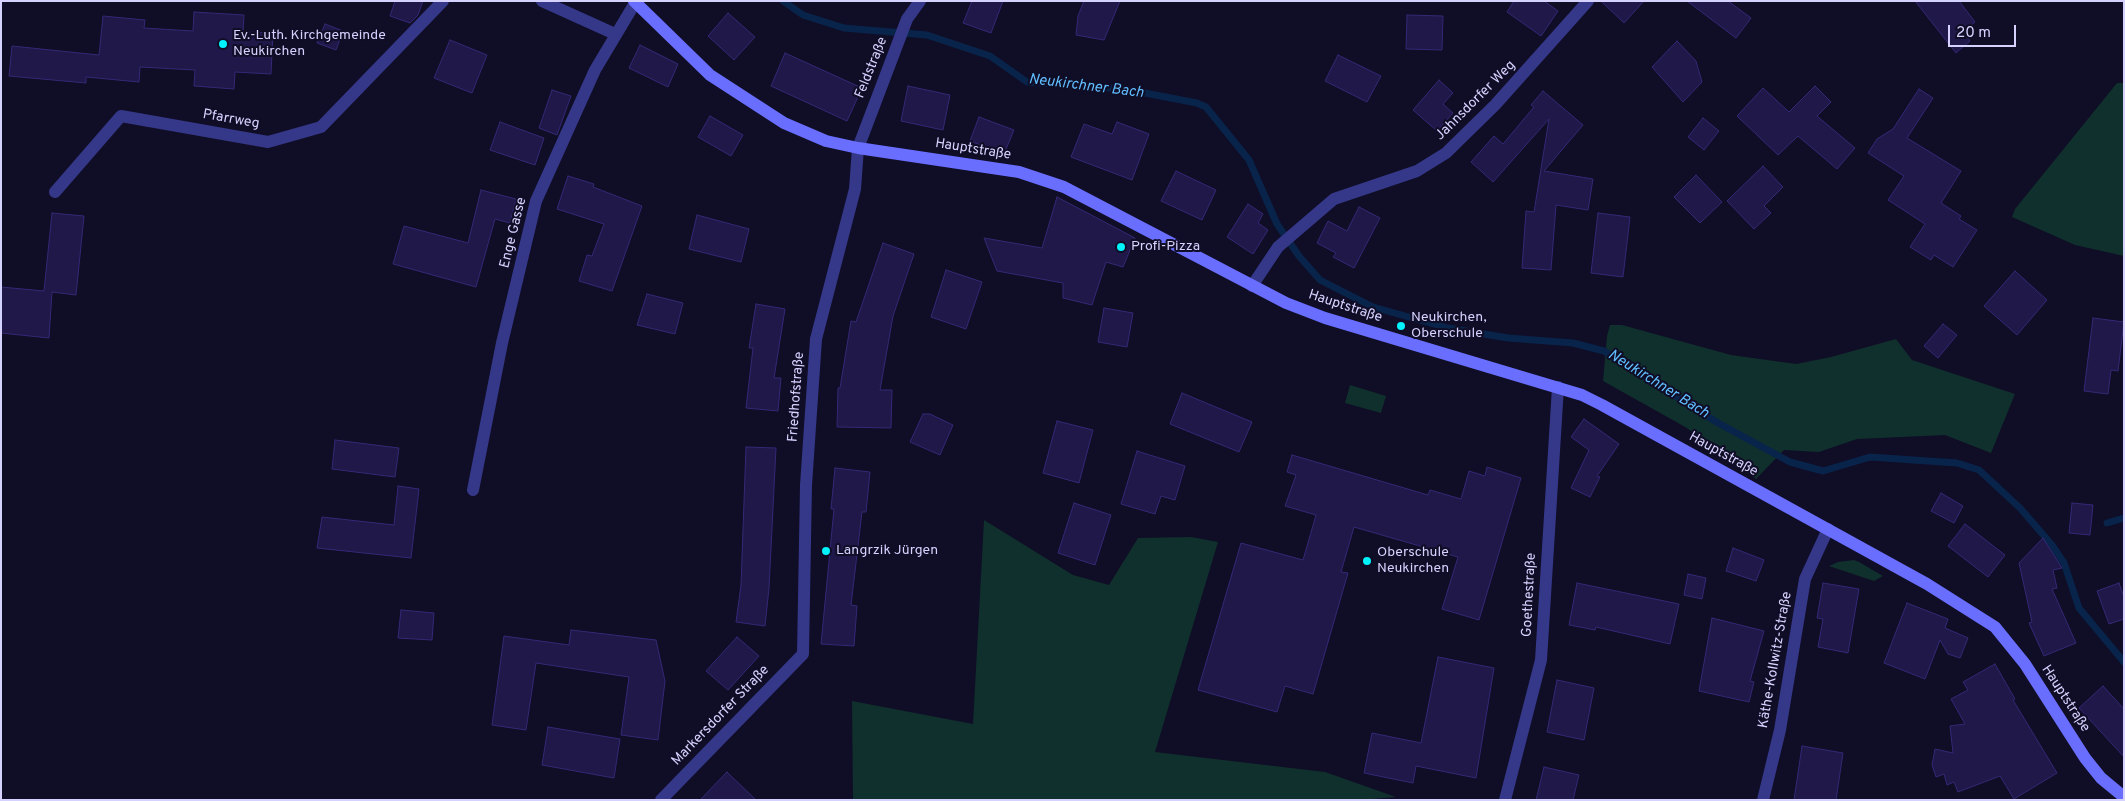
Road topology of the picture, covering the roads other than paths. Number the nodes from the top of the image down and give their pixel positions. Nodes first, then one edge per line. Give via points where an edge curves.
1 (443, 1) edge
2 (542, 1) edge
3 (920, 1) edge
4 (1588, 1) edge
5 (635, 2) edge
6 (615, 34) junction
7 (858, 148) junction
8 (55, 192) dead end
9 (1252, 286) junction
10 (1558, 387) junction
11 (473, 490) dead end
12 (1828, 530) junction
13 (803, 654) joint
14 (2124, 797) edge
15 (661, 800) edge
16 (1505, 800) edge
17 (1763, 800) edge

1 - 8 street, Pfarrweg via 321,127 268,142 121,116
2 - 6 street
3 - 7 street, Feldstraße via 906,19
4 - 9 street, Jahnsdorfer Weg via 1495,105 1446,153 1417,171 1334,199 1278,247
5 - 6 street, Enge Gasse
5 - 7 main road, Hauptstraße via 719,80 784,123 826,141
6 - 11 street, Enge Gasse via 595,70 536,201 502,343
7 - 9 main road, Hauptstraße via 1020,172 1064,187
7 - 13 street, Friedhofstraße via 855,189 816,339 806,485
9 - 10 main road, Hauptstraße via 1325,318
10 - 12 main road, Hauptstraße via 1602,405
10 - 16 street, Goethestraße via 1541,660
12 - 14 main road, Hauptstraße via 1927,584 1994,626 2025,664 2085,758 2101,778
12 - 17 street, Käthe-Kollwitz-Straße via 1805,579 1780,730
13 - 15 street, Markersdorfer Straße

